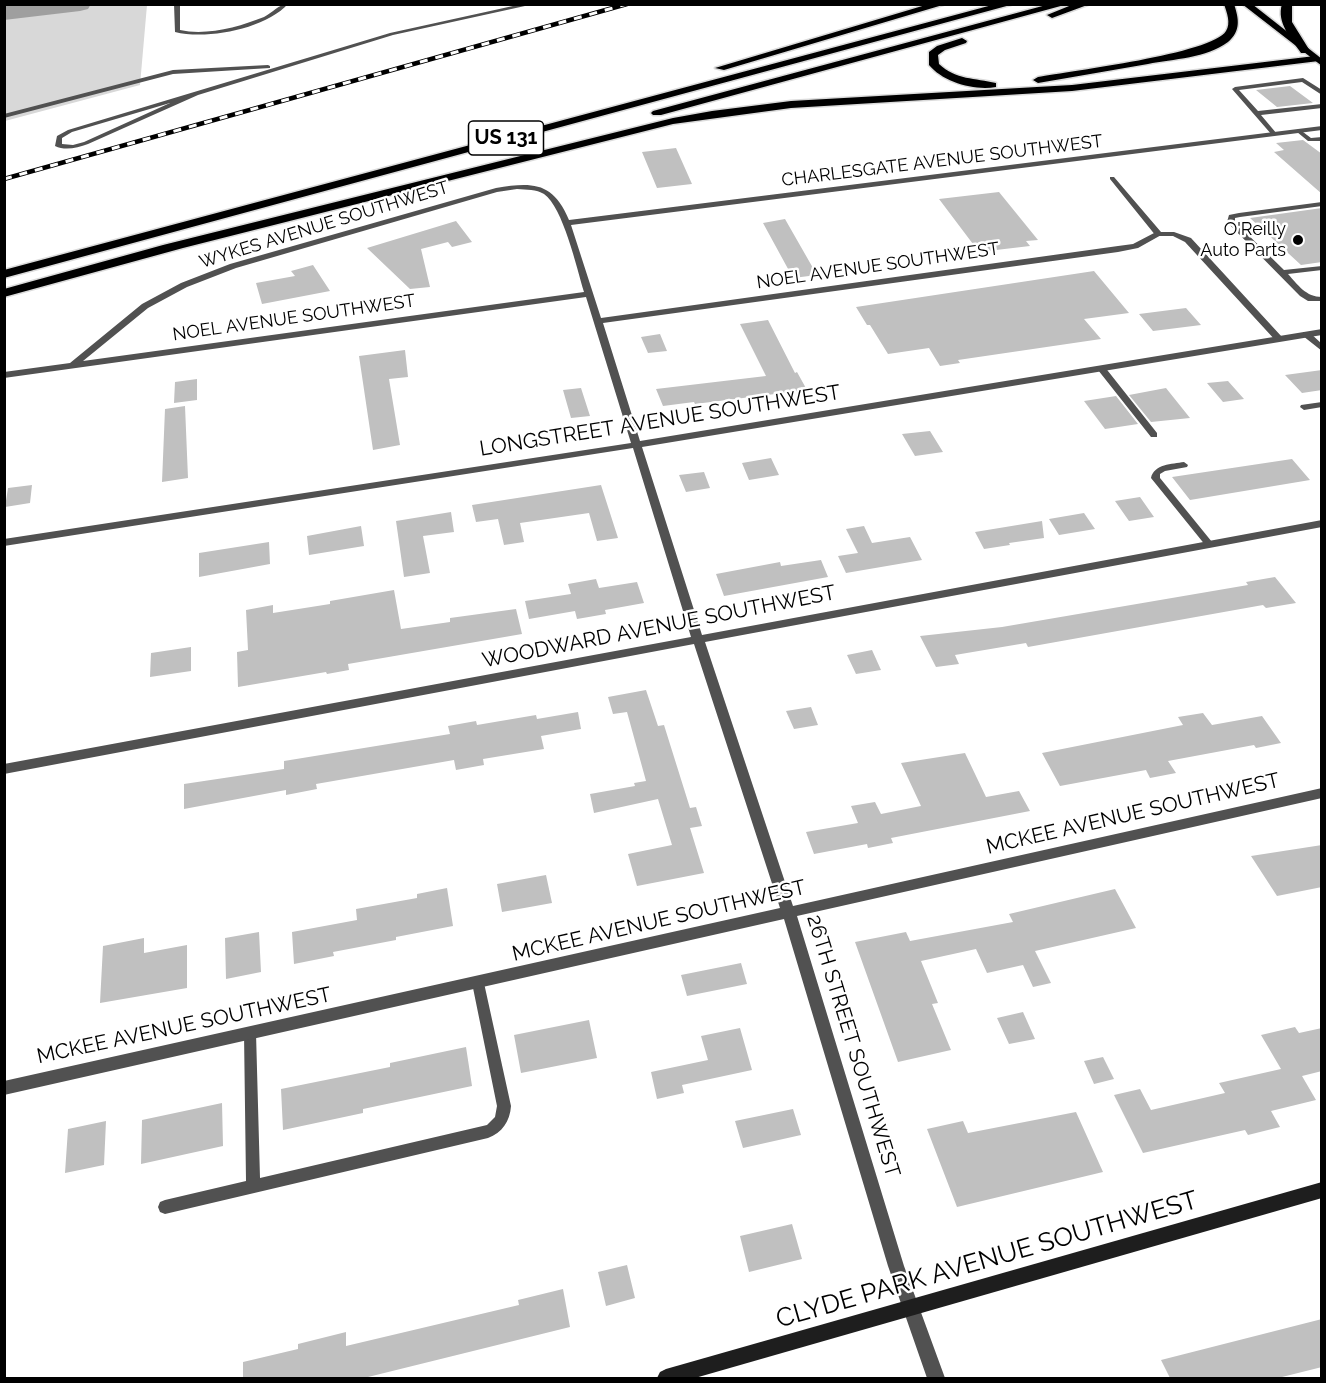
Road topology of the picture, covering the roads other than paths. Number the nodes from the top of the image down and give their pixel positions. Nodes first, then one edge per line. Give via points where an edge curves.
1 (177, 4) edge
2 (286, 4) edge
3 (532, 4) edge
4 (941, 4) edge
5 (1009, 4) edge
6 (1063, 4) edge
7 (1085, 4) edge
8 (1229, 4) edge
9 (1246, 4) edge
10 (1287, 4) edge
11 (1315, 58) edge
12 (293, 65) junction
13 (709, 71) dead end
14 (1322, 93) edge
15 (195, 94) junction
16 (594, 103) dead end
17 (1322, 106) edge
18 (1257, 113) junction
19 (4, 116) edge
20 (1322, 128) edge
21 (1299, 131) junction
22 (1274, 134) junction
23 (1322, 139) edge
24 (1112, 178) dead end
25 (538, 187) joint
26 (1322, 204) edge
27 (566, 223) junction
28 (1159, 234) junction
29 (100, 248) junction
30 (167, 248) junction
31 (1322, 268) edge
32 (1281, 273) junction
33 (4, 274) edge
34 (4, 293) edge
35 (588, 294) junction
36 (1322, 298) edge
37 (598, 321) junction
38 (1322, 332) edge
39 (1306, 334) junction
40 (1279, 339) junction
41 (1322, 350) edge
42 (73, 365) junction
43 (1101, 368) junction
44 (4, 375) edge
45 (1322, 404) edge
46 (1304, 407) dead end
47 (1154, 435) dead end
48 (635, 445) junction
49 (1184, 465) dead end
50 (1322, 523) edge
51 (4, 543) edge
52 (1209, 544) junction
53 (698, 640) junction
54 (4, 769) edge
55 (1322, 793) edge
56 (789, 914) junction
57 (478, 983) junction
58 (250, 1033) junction
59 (4, 1088) edge
60 (252, 1187) junction
61 (1320, 1193) edge
62 (165, 1207) dead end
63 (912, 1310) junction
64 (666, 1378) edge
65 (936, 1378) edge

1 - 2 lane via 177,31 188,33 248,24 273,16
3 - 12 lane via 392,34
4 - 13 highway
5 - 29 highway, US 131
6 - 30 highway, US 131
7 - 8 highway via 947,45 933,54 932,61 954,79 998,85 1185,54 1218,44 1230,34 1235,19
9 - 11 main road
10 - 11 highway via 1286,20
11 - 30 highway via 1074,87 719,112
12 - 15 lane
12 - 19 lane via 173,72
14 - 18 lane via 1303,80 1235,89
15 - 15 lane via 70,131 59,137 58,146 87,143
16 - 29 highway via 263,195
17 - 18 lane
18 - 22 lane
20 - 21 street, CHARLESGATE AVENUE SOUTHWEST
21 - 22 street, CHARLESGATE AVENUE SOUTHWEST
21 - 23 lane via 1310,140
22 - 27 street, CHARLESGATE AVENUE SOUTHWEST
24 - 28 lane
25 - 27 street, 26TH STREET SOUTHWEST via 555,199
25 - 42 street, WYKES AVENUE SOUTHWEST via 496,190 224,269 145,306
26 - 32 lane via 1232,217 1231,222
27 - 35 street, 26TH STREET SOUTHWEST
28 - 37 street, NOEL AVENUE SOUTHWEST via 1135,246 1118,249
28 - 40 lane via 1174,234 1188,240
29 - 33 highway, US 131
30 - 34 highway, US 131
31 - 32 lane
32 - 36 lane via 1303,294
35 - 37 street, 26TH STREET SOUTHWEST
35 - 42 street, NOEL AVENUE SOUTHWEST
37 - 48 street, 26TH STREET SOUTHWEST
38 - 39 street, LONGSTREET AVENUE SOUTHWEST
39 - 40 street, LONGSTREET AVENUE SOUTHWEST
39 - 41 lane
40 - 43 street, LONGSTREET AVENUE SOUTHWEST
42 - 44 street, NOEL AVENUE SOUTHWEST
43 - 47 lane
43 - 48 street, LONGSTREET AVENUE SOUTHWEST
45 - 46 lane
48 - 51 street, LONGSTREET AVENUE SOUTHWEST
48 - 53 street, 26TH STREET SOUTHWEST
49 - 52 lane via 1162,469 1155,478
50 - 52 street, WOODWARD AVENUE SOUTHWEST
52 - 53 street, WOODWARD AVENUE SOUTHWEST
53 - 54 street, WOODWARD AVENUE SOUTHWEST
53 - 56 street, 26TH STREET SOUTHWEST
55 - 56 street, MCKEE AVENUE SOUTHWEST
56 - 57 street, MCKEE AVENUE SOUTHWEST
56 - 63 street, 26TH STREET SOUTHWEST
57 - 58 street, MCKEE AVENUE SOUTHWEST
57 - 60 lane via 504,1106 504,1114 494,1129
58 - 59 street, MCKEE AVENUE SOUTHWEST
58 - 60 lane
60 - 62 lane
61 - 63 main road, CLYDE PARK AVENUE SOUTHWEST
63 - 64 main road, CLYDE PARK AVENUE SOUTHWEST
63 - 65 street, 26TH STREET SOUTHWEST

